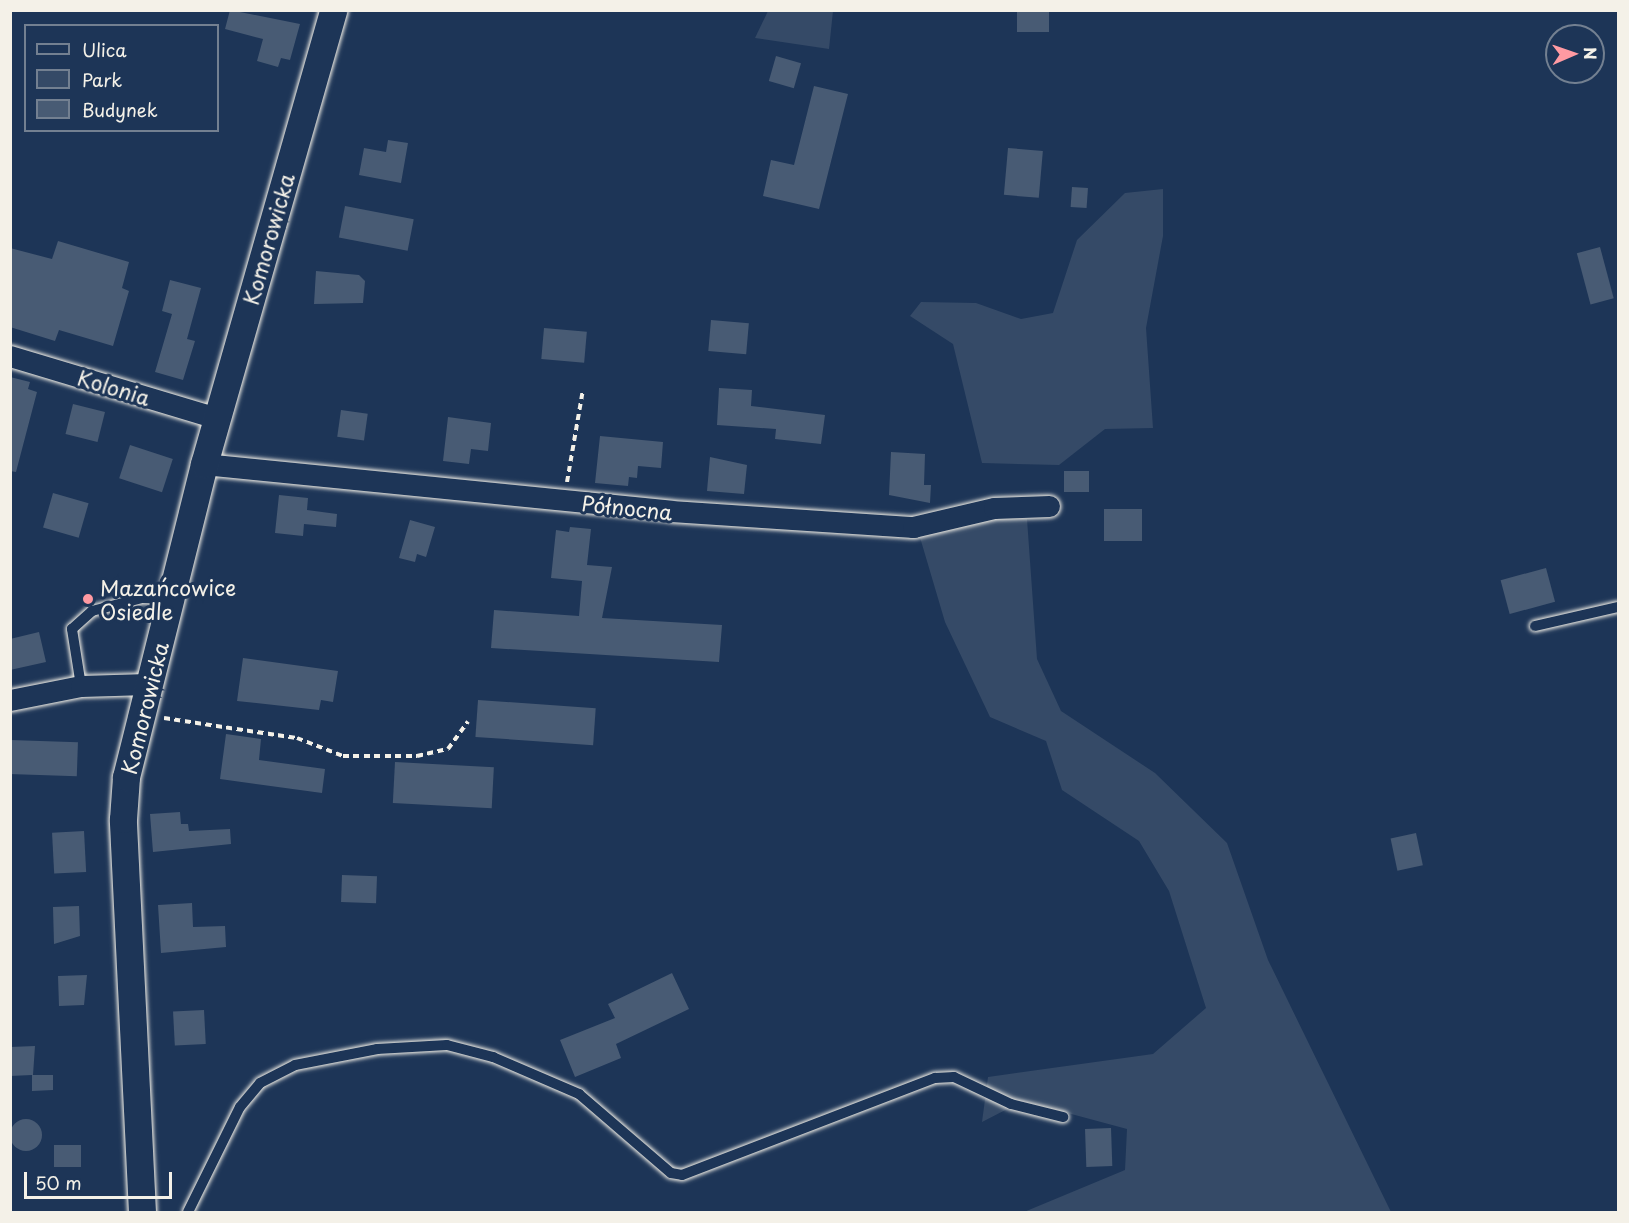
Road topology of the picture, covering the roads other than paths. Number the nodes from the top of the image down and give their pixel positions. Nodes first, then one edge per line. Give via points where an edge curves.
1 (333, 10) edge
2 (10, 356) edge
3 (217, 418) junction
4 (204, 464) junction
5 (1049, 506) dead end
6 (172, 600) junction
7 (1618, 607) edge
8 (1534, 626) dead end
9 (147, 684) junction
10 (81, 686) junction
11 (10, 700) edge
12 (1063, 1117) dead end
13 (142, 1212) edge
14 (188, 1212) edge

1 - 3 street, Komorowicka
2 - 3 street, Kolonia
3 - 4 street, Komorowicka
4 - 5 street, Północna via 564,500 913,527 994,508
4 - 6 street, Komorowicka
6 - 9 street, Komorowicka
6 - 10 lane via 142,598 92,611 72,629
7 - 8 lane
9 - 10 street
9 - 13 street, Komorowicka via 123,819
10 - 11 street
12 - 14 lane via 1011,1104 954,1077 935,1078 682,1175 671,1173 579,1094 493,1057 447,1045 377,1049 295,1065 260,1083 224,1136

